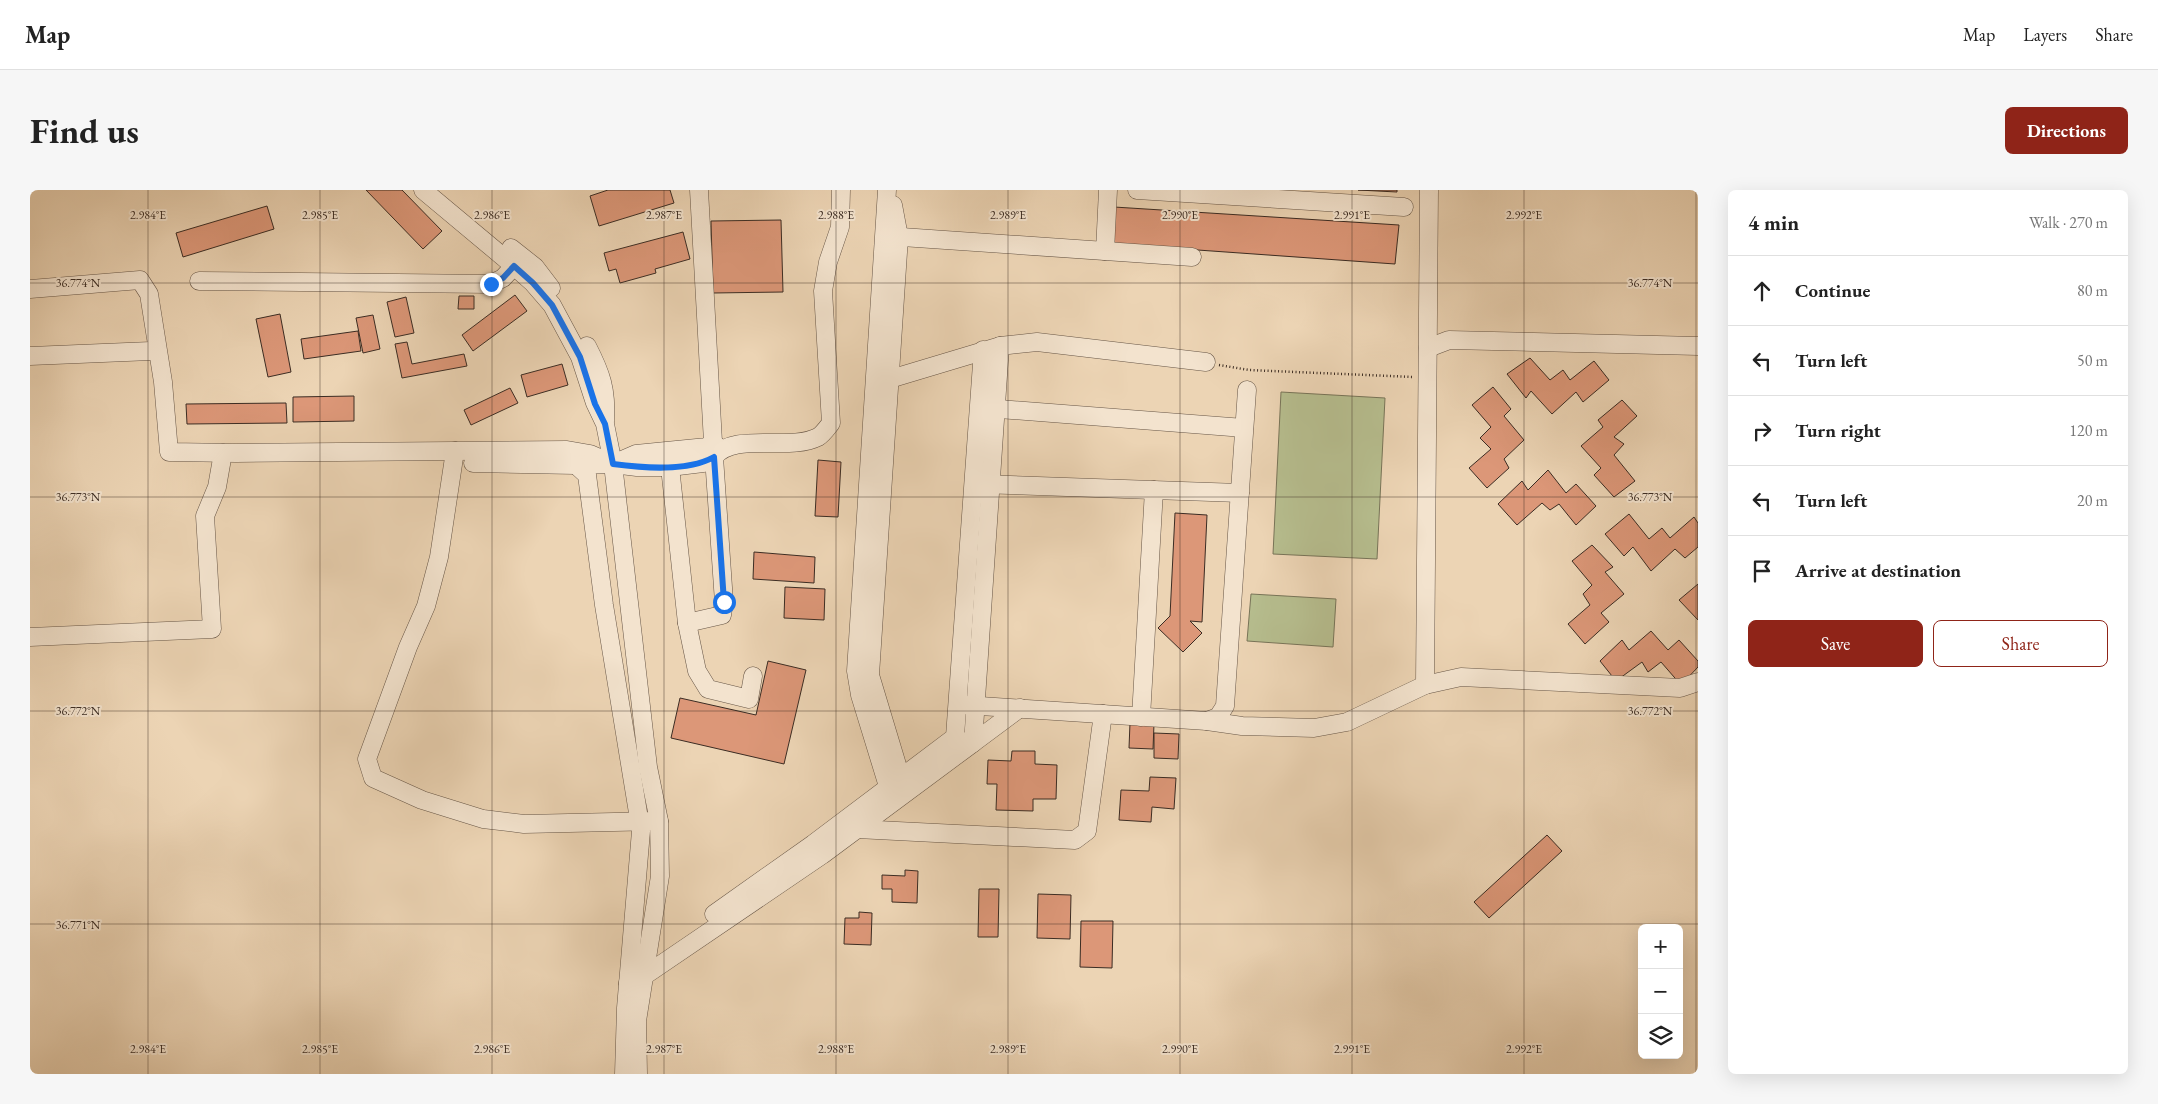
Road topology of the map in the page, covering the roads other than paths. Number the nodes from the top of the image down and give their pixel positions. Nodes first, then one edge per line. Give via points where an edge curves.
1 (423, 190) edge
2 (440, 190) edge
3 (699, 190) edge
4 (842, 190) edge
5 (889, 190) edge
6 (1108, 190) edge
7 (1137, 190) edge
8 (1429, 190) edge
9 (1404, 207) dead end
10 (891, 237) junction
11 (1105, 251) junction
12 (1192, 257) dead end
13 (514, 266) junction
14 (199, 281) dead end
15 (30, 289) edge
16 (30, 300) edge
17 (1698, 346) edge
18 (992, 348) junction
19 (1428, 348) junction
20 (151, 351) junction
21 (30, 356) edge
22 (1206, 362) road end
23 (882, 382) junction
24 (1247, 390) dead end
25 (987, 408) junction
26 (605, 424) junction
27 (1244, 428) junction
28 (716, 450) junction
29 (223, 457) junction
30 (454, 457) junction
31 (613, 464) junction
32 (576, 465) junction
33 (670, 466) junction
34 (982, 484) junction
35 (1154, 490) junction
36 (1240, 494) junction
37 (687, 624) junction
38 (30, 637) edge
39 (753, 676) dead end
40 (1698, 682) edge
41 (1425, 685) junction
42 (957, 705) junction
43 (976, 706) junction
44 (1020, 708) junction
45 (1103, 714) junction
46 (1141, 717) junction
47 (1208, 721) junction
48 (955, 737) junction
49 (973, 743) junction
50 (897, 790) junction
51 (640, 821) junction
52 (659, 821) junction
53 (857, 829) junction
54 (640, 974) junction
55 (624, 1074) edge
56 (638, 1074) edge

1 - 13 lane
2 - 26 lane via 534,267 560,300 588,348 605,387
3 - 28 lane
4 - 28 lane via 840,227 828,262 823,291 831,423 820,436 805,442 734,445
5 - 10 lane
6 - 11 lane
7 - 9 lane
8 - 19 lane
10 - 11 lane
10 - 23 lane
11 - 12 lane
13 - 14 lane via 503,278 491,284
13 - 26 lane via 552,305 566,329
15 - 29 lane via 140,280 149,294 163,382 169,452
16 - 20 lane via 137,291 142,298
17 - 19 lane via 1449,340
18 - 22 lane via 1037,342
18 - 23 lane
18 - 25 lane
19 - 41 lane
20 - 21 lane
20 - 29 lane via 163,458
23 - 50 lane via 870,675
24 - 27 lane
25 - 27 lane
25 - 34 lane
26 - 31 lane
27 - 36 lane
28 - 31 lane via 707,447 636,454
28 - 33 lane via 703,463
28 - 37 lane via 722,615
29 - 30 lane
29 - 38 lane via 217,487 205,516 212,629
30 - 31 lane via 567,450 590,454
30 - 32 lane
30 - 51 lane via 439,557 426,606 366,759 373,778 422,800 484,819 524,824
31 - 32 lane
31 - 33 lane
31 - 52 lane via 648,767
32 - 51 lane via 587,475 604,605
33 - 37 lane
34 - 35 lane
34 - 42 lane
34 - 43 lane
35 - 36 lane
35 - 46 lane
36 - 47 lane via 1225,706 1218,718
37 - 39 lane via 697,671 708,689 749,699
40 - 41 lane via 1680,688 1461,677
41 - 47 lane via 1347,722 1314,728 1242,726
42 - 43 lane
42 - 48 lane
43 - 44 lane
43 - 49 lane
44 - 45 lane
44 - 49 lane
45 - 46 lane
45 - 53 lane via 1087,831 1075,840
46 - 47 lane
48 - 49 lane
48 - 50 lane
49 - 50 lane
50 - 53 lane
50 - 54 lane via 814,844
51 - 52 lane
51 - 54 lane
52 - 54 lane via 660,876
53 - 54 lane
54 - 55 lane
54 - 56 lane

